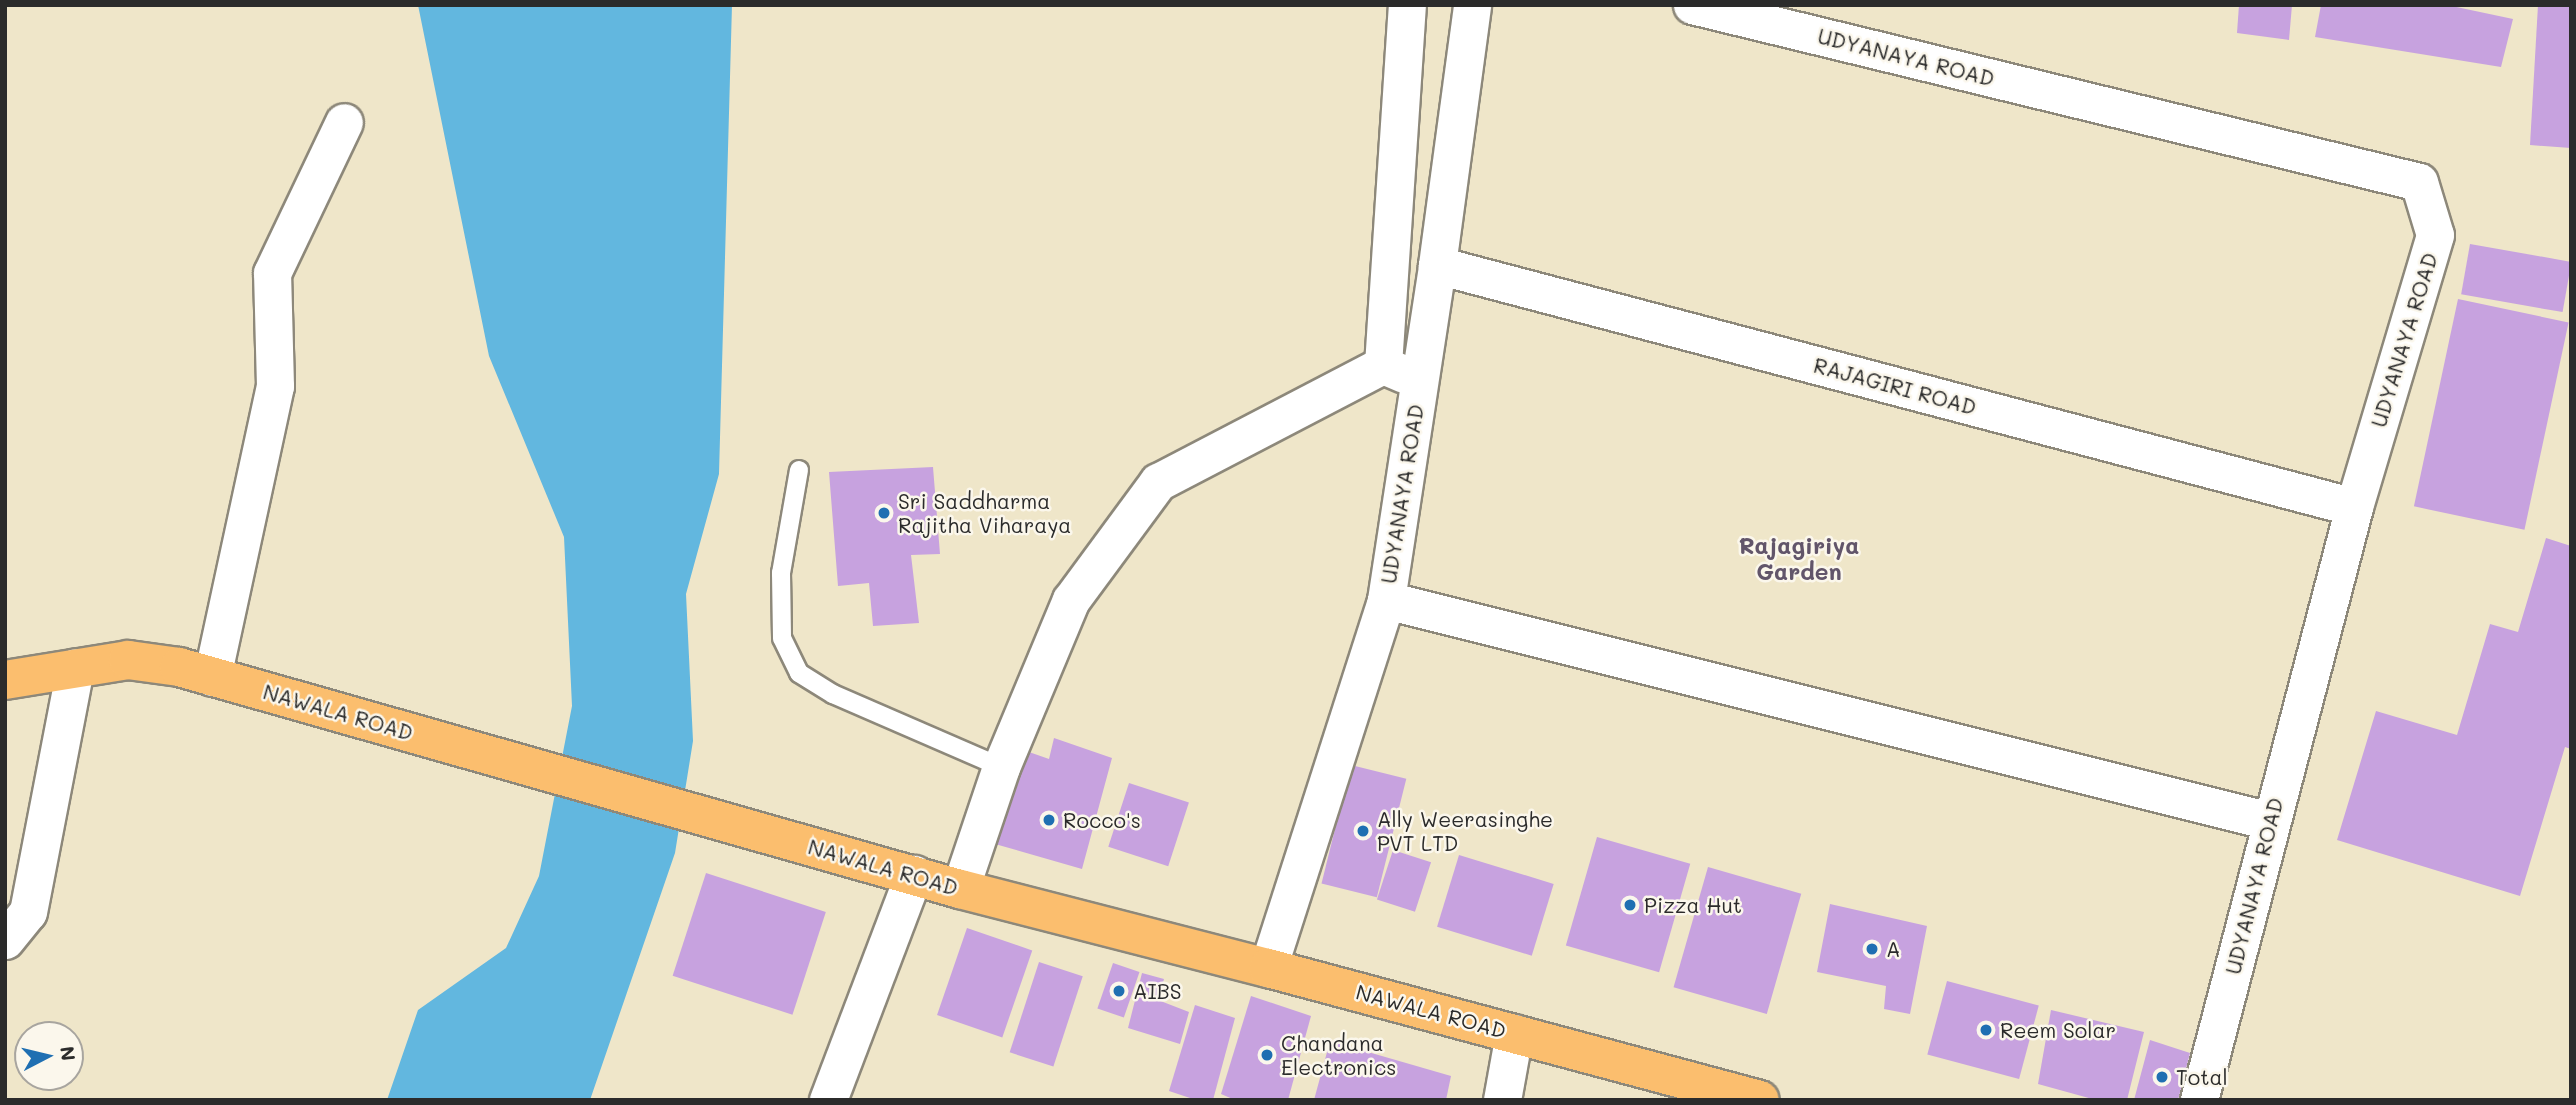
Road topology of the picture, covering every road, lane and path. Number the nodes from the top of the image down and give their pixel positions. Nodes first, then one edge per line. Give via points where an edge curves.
1 (1407, 5) edge
2 (1472, 5) edge
3 (1692, 5) edge
4 (344, 122) dead end
5 (1437, 265) junction
6 (1383, 365) junction
7 (1419, 380) junction
8 (799, 470) dead end
9 (2354, 507) junction
10 (1386, 600) junction
11 (75, 667) junction
12 (212, 677) junction
13 (5, 680) edge
14 (1002, 767) junction
15 (2270, 821) junction
16 (914, 874) junction
17 (960, 889) junction
18 (5, 940) edge
19 (1268, 968) junction
20 (1514, 1033) junction
21 (828, 1100) edge
22 (1502, 1100) edge
23 (1760, 1100) edge
24 (2199, 1100) edge

1 - 6 street
2 - 5 street, UDYANAYA ROAD
3 - 9 street, UDYANAYA ROAD via 2419,182 2435,235
4 - 12 street via 272,273 275,386
5 - 7 street, UDYANAYA ROAD
5 - 9 street, RAJAGIRI ROAD
6 - 7 street
6 - 14 street via 1158,482 1071,600
7 - 10 street, UDYANAYA ROAD
8 - 14 lane via 781,573 782,638 799,673 833,694
9 - 15 street, UDYANAYA ROAD
10 - 15 street
10 - 19 street, UDYANAYA ROAD
11 - 12 main road, NAWALA ROAD via 128,660
11 - 13 main road, NAWALA ROAD
11 - 18 street via 28,912
12 - 16 main road, NAWALA ROAD
14 - 17 street
15 - 24 street, UDYANAYA ROAD
16 - 17 main road, NAWALA ROAD
16 - 21 street
17 - 19 main road, NAWALA ROAD
19 - 20 main road, NAWALA ROAD
20 - 22 street
20 - 23 main road, NAWALA ROAD

